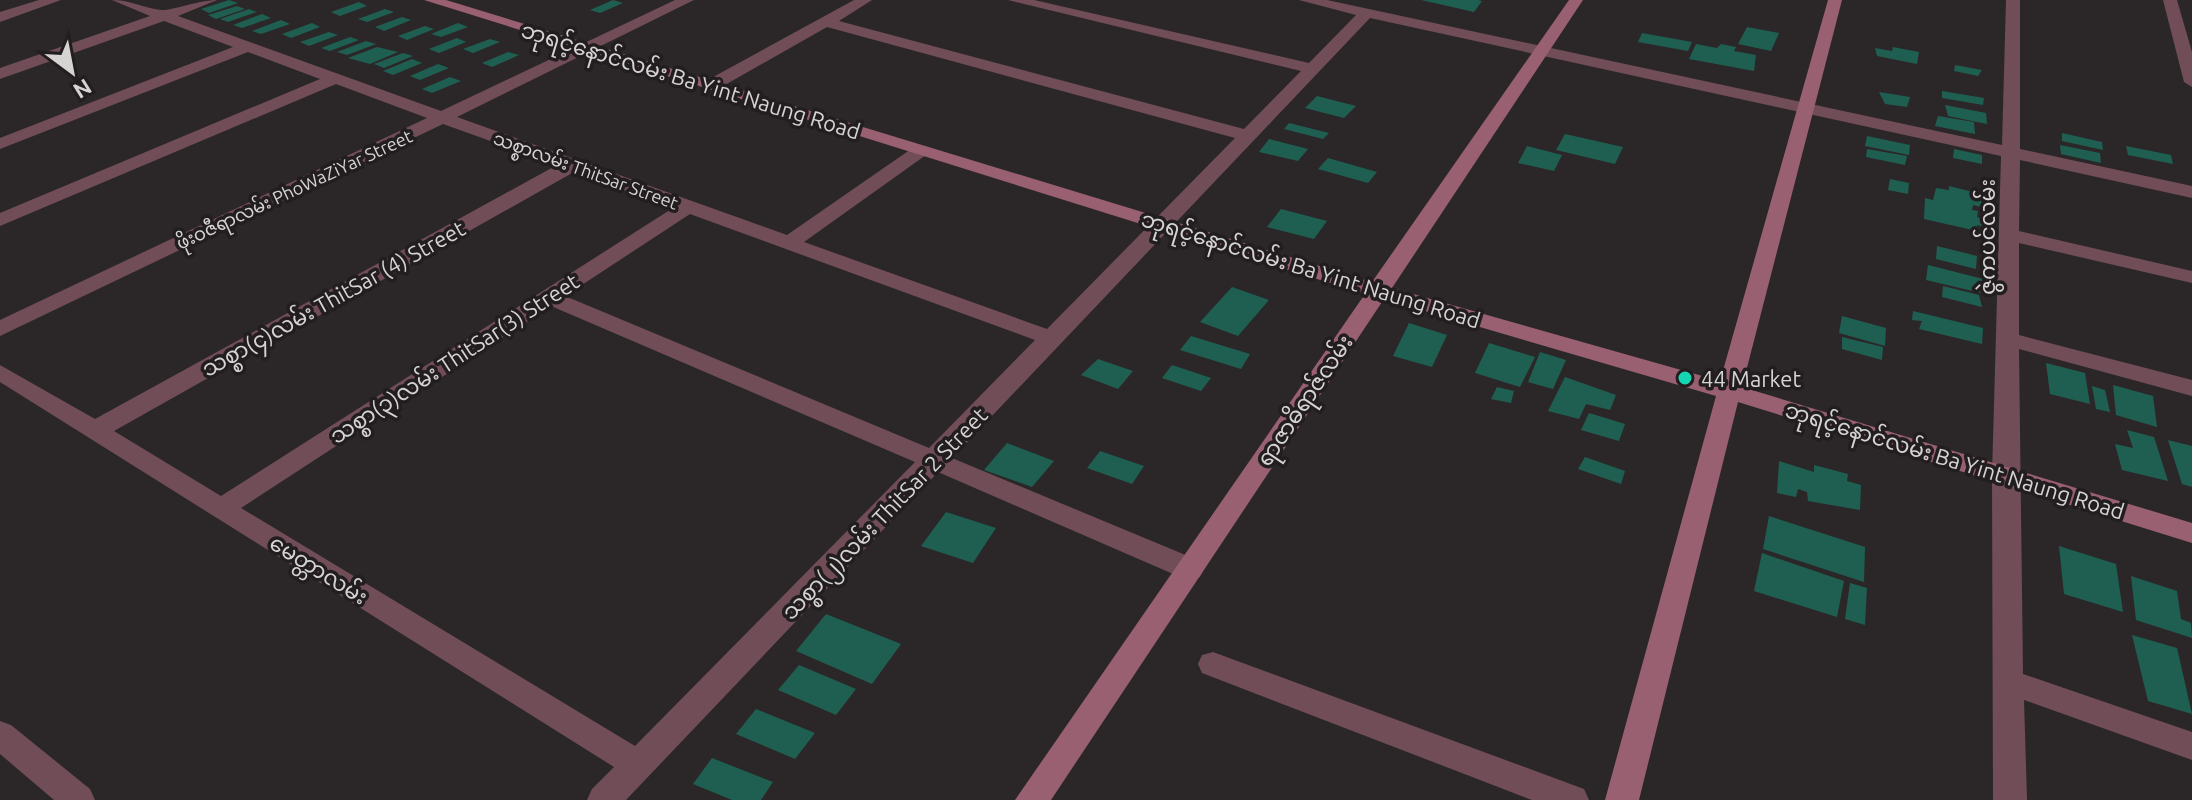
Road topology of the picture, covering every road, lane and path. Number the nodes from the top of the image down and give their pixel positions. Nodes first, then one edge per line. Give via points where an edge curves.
1 (54, 0) edge
2 (119, 0) edge
3 (210, 0) edge
4 (431, 0) edge
5 (687, 0) edge
6 (865, 0) edge
7 (1015, 0) edge
8 (1306, 0) edge
9 (1576, 0) edge
10 (1835, 0) edge
11 (2013, 0) edge
12 (2170, 0) edge
13 (1367, 13) junction
14 (164, 16) junction
15 (0, 17) edge
16 (826, 22) junction
17 (247, 47) junction
18 (587, 48) junction
19 (1542, 51) junction
20 (1313, 69) junction
21 (0, 74) edge
22 (334, 79) junction
23 (2192, 82) edge
24 (710, 86) junction
25 (1803, 110) junction
26 (444, 118) junction
27 (1249, 136) junction
28 (0, 144) edge
29 (920, 151) junction
30 (2011, 151) junction
31 (572, 165) junction
32 (2192, 192) edge
33 (688, 207) junction
34 (0, 220) edge
35 (1164, 226) junction
36 (2009, 235) junction
37 (788, 244) junction
38 (2192, 277) edge
39 (1378, 291) junction
40 (549, 297) junction
41 (0, 329) edge
42 (1053, 339) junction
43 (2010, 340) junction
44 (0, 372) edge
45 (2192, 388) edge
46 (1731, 392) junction
47 (94, 431) junction
48 (935, 460) junction
49 (2005, 475) junction
50 (220, 509) junction
51 (2192, 533) edge
52 (1190, 569) junction
53 (1213, 664) dead end
54 (2008, 681) junction
55 (0, 735) edge
56 (2192, 746) edge
57 (638, 765) junction
58 (78, 800) edge
59 (604, 800) edge
60 (1032, 800) edge
61 (1572, 800) edge
62 (1622, 800) edge
63 (2010, 800) edge

1 - 15 street
2 - 14 street, သစ္စာလမ်း ThitSar Street
3 - 14 street
4 - 18 street, ဘုရင့်နောင်လမ်း Ba Yint Naung Road
5 - 18 street, ဖိုးဝဇီရာလမ်း PhoWaZiYar Street
6 - 16 street
7 - 20 street
8 - 13 street
9 - 19 street, ရာဇာဓိရာဇ်လမ်း
10 - 25 street
11 - 30 street, ဇွဲကပင်လမ်း
12 - 23 street
13 - 19 street
13 - 20 street, သစ္စာ(၂)လမ်း ThitSar 2 Street
14 - 17 street, သစ္စာလမ်း ThitSar Street
14 - 21 street
16 - 24 street
16 - 27 street
17 - 22 street, သစ္စာလမ်း ThitSar Street
17 - 28 street
18 - 24 street, ဘုရင့်နောင်လမ်း Ba Yint Naung Road
18 - 26 street, ဖိုးဝဇီရာလမ်း PhoWaZiYar Street
19 - 25 street
19 - 39 street, ရာဇာဓိရာဇ်လမ်း
20 - 27 street, သစ္စာ(၂)လမ်း ThitSar 2 Street
22 - 26 street, သစ္စာလမ်း ThitSar Street
22 - 34 street
24 - 29 street, ဘုရင့်နောင်လမ်း Ba Yint Naung Road
25 - 30 street
25 - 46 street
26 - 31 street, သစ္စာလမ်း ThitSar Street
26 - 41 street, ဖိုးဝဇီရာလမ်း PhoWaZiYar Street
27 - 35 street, သစ္စာ(၂)လမ်း ThitSar 2 Street
29 - 35 street, ဘုရင့်နောင်လမ်း Ba Yint Naung Road
29 - 37 street
30 - 32 street
30 - 36 street, ဇွဲကပင်လမ်း
31 - 33 street, သစ္စာလမ်း ThitSar Street
31 - 47 street, သစ္စာ(၄)လမ်း ThitSar (4) Street
33 - 37 street, သစ္စာလမ်း ThitSar Street
33 - 40 street, သစ္စာ(၃)လမ်း ThitSar(3) Street
35 - 39 street, ဘုရင့်နောင်လမ်း Ba Yint Naung Road
35 - 42 street, သစ္စာ(၂)လမ်း ThitSar 2 Street
36 - 38 street
36 - 43 street, ဇွဲကပင်လမ်း
37 - 42 street, သစ္စာလမ်း ThitSar Street
39 - 46 street, ဘုရင့်နောင်လမ်း Ba Yint Naung Road
39 - 52 street, ရာဇာဓိရာဇ်လမ်း
40 - 48 street
40 - 50 street, သစ္စာ(၃)လမ်း ThitSar(3) Street
42 - 48 street, သစ္စာ(၂)လမ်း ThitSar 2 Street
43 - 45 street
43 - 49 street, ဇွဲကပင်လမ်း
44 - 47 street, မေတ္တာလမ်း
46 - 49 street, ဘုရင့်နောင်လမ်း Ba Yint Naung Road
46 - 62 street
47 - 50 street, မေတ္တာလမ်း
48 - 52 street
48 - 57 street, သစ္စာ(၂)လမ်း ThitSar 2 Street
49 - 51 street, ဘုရင့်နောင်လမ်း Ba Yint Naung Road
49 - 54 street, ဇွဲကပင်လမ်း
50 - 57 street, မေတ္တာလမ်း
52 - 60 street, ရာဇာဓိရာဇ်လမ်း
53 - 61 street
54 - 56 street
54 - 63 street, ဇွဲကပင်လမ်း
55 - 58 street
57 - 59 street, သစ္စာ(၂)လမ်း ThitSar 2 Street

